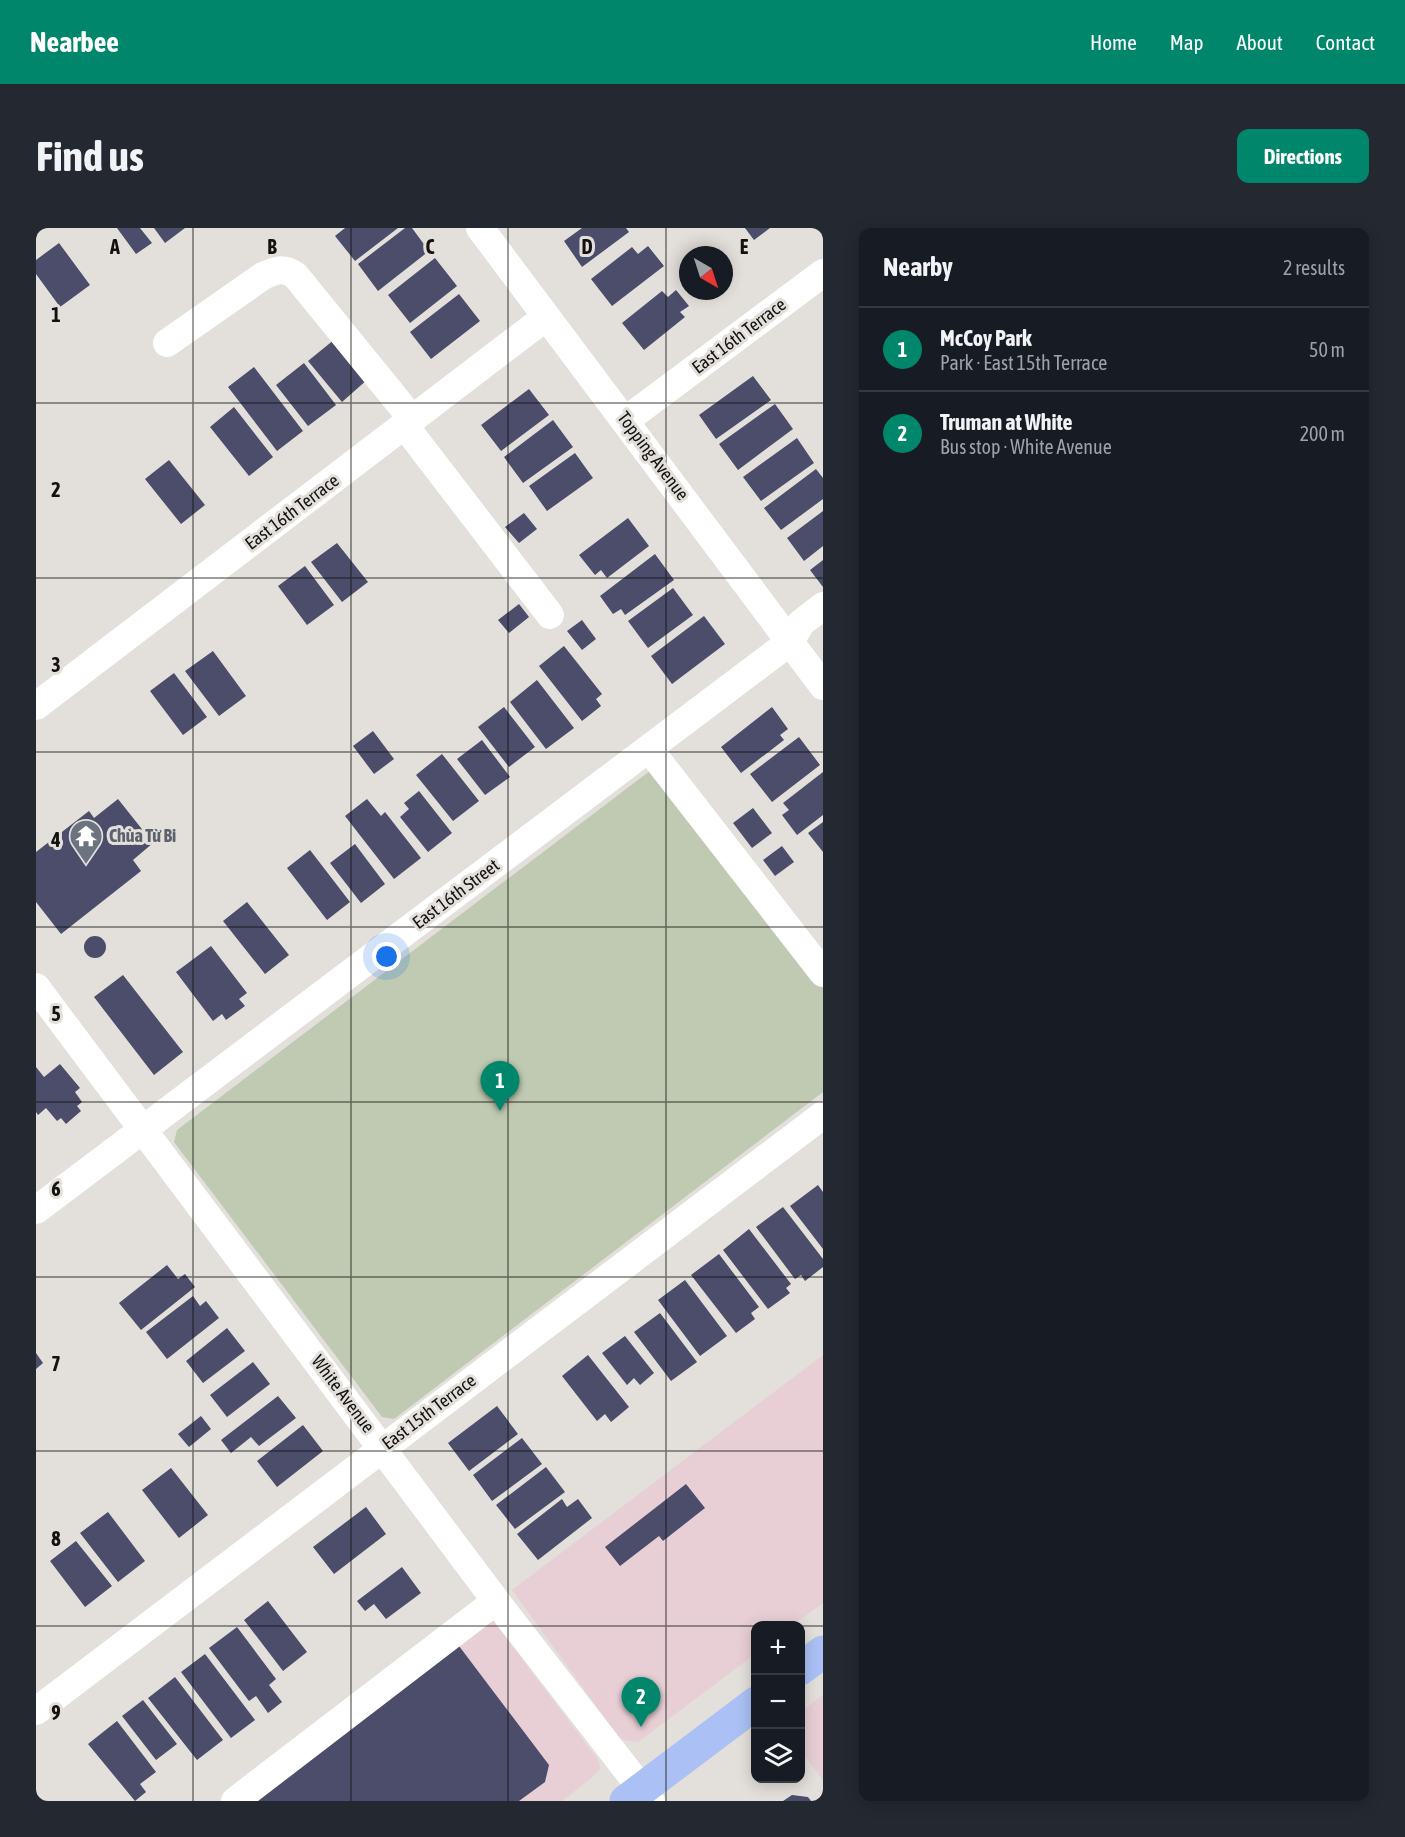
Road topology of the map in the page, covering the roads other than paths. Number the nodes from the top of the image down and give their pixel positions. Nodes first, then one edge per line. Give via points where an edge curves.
1 (480, 228) edge
2 (823, 273) edge
3 (546, 317) junction
4 (167, 343) dead end
5 (626, 420) junction
6 (409, 423) junction
7 (823, 606) edge
8 (550, 615) dead end
9 (790, 642) junction
10 (823, 686) edge
11 (36, 705) edge
12 (649, 749) junction
13 (823, 973) edge
14 (36, 987) edge
15 (823, 1115) edge
16 (143, 1128) junction
17 (36, 1210) edge
18 (383, 1447) junction
19 (496, 1601) junction
20 (823, 1652) edge
21 (805, 1666) edge
22 (751, 1707) edge
23 (36, 1710) edge
24 (639, 1797) edge
25 (235, 1801) edge

1 - 3 street, Topping Avenue
2 - 5 street, East 16th Terrace
3 - 5 street, Topping Avenue
3 - 6 street, East 16th Terrace
4 - 6 street via 263,276 287,269
5 - 9 street, Topping Avenue
6 - 8 street
6 - 11 street, East 16th Terrace
7 - 9 street, East 16th Street via 801,623
9 - 10 street, Topping Avenue
9 - 12 street, East 16th Street
12 - 13 street
12 - 16 street, East 16th Street
14 - 16 street, White Avenue
15 - 18 street, East 15th Terrace
16 - 17 street, East 16th Street
16 - 18 street, White Avenue
18 - 19 street, White Avenue
18 - 23 street, East 15th Terrace
19 - 24 street, White Avenue
19 - 25 street
20 - 21 main road
22 - 24 main road

